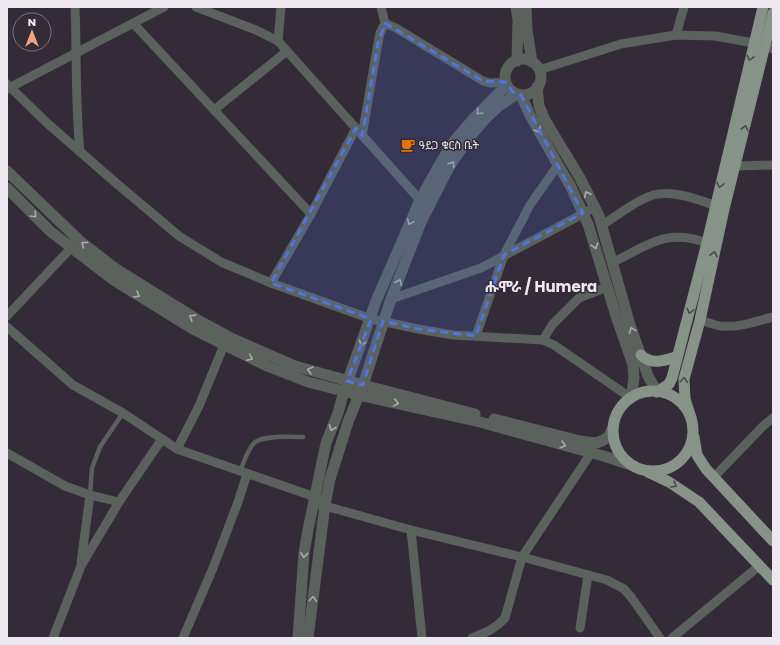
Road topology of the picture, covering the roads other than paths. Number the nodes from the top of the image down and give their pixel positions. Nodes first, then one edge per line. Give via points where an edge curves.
1 (76, 7) edge
2 (164, 7) edge
3 (196, 7) edge
4 (281, 7) edge
5 (381, 7) edge
6 (516, 7) edge
7 (526, 7) edge
8 (684, 7) edge
9 (763, 7) edge
10 (773, 13) edge
11 (133, 23) junction
12 (385, 24) junction
13 (676, 35) junction
14 (278, 41) junction
15 (754, 43) junction
16 (769, 47) edge
17 (287, 51) junction
18 (77, 53) junction
19 (517, 60) junction
20 (535, 66) junction
21 (506, 84) junction
22 (8, 87) edge
23 (538, 87) junction
24 (519, 94) junction
25 (214, 110) junction
26 (356, 128) junction
27 (362, 136) junction
28 (80, 152) junction
29 (558, 165) junction
30 (773, 165) edge
31 (735, 166) junction
32 (7, 171) edge
33 (7, 188) edge
34 (425, 202) junction
35 (594, 208) junction
36 (720, 208) junction
37 (583, 213) junction
38 (310, 214) junction
39 (602, 225) junction
40 (707, 243) junction
41 (71, 248) junction
42 (504, 255) junction
43 (612, 262) junction
44 (271, 283) junction
45 (607, 287) junction
46 (391, 299) junction
47 (160, 303) junction
48 (7, 316) edge
49 (773, 317) edge
50 (371, 319) junction
51 (700, 320) junction
52 (384, 321) junction
53 (7, 327) edge
54 (476, 336) junction
55 (543, 340) junction
56 (224, 345) junction
57 (641, 355) junction
58 (678, 357) junction
59 (346, 386) junction
60 (360, 390) junction
61 (657, 392) junction
62 (631, 398) junction
63 (123, 413) junction
64 (773, 418) edge
65 (480, 419) junction
66 (692, 423) junction
67 (613, 427) junction
68 (303, 437) dead end
69 (162, 439) junction
70 (177, 450) junction
71 (7, 453) edge
72 (591, 453) junction
73 (636, 467) junction
74 (243, 472) junction
75 (714, 477) junction
76 (90, 495) junction
77 (314, 500) junction
78 (119, 502) junction
79 (326, 503) junction
80 (411, 530) junction
81 (773, 541) edge
82 (522, 557) junction
83 (81, 566) junction
84 (759, 566) junction
85 (588, 575) junction
86 (773, 580) edge
87 (580, 628) dead end
88 (53, 638) edge
89 (183, 638) edge
90 (298, 638) edge
91 (308, 638) edge
92 (422, 638) edge
93 (472, 638) edge
94 (660, 638) edge
95 (672, 638) edge

1 - 18 street
2 - 11 street
3 - 14 street
4 - 14 street
5 - 12 street
6 - 19 street
7 - 20 street via 527,30
8 - 13 street
9 - 15 main road
10 - 16 main road
11 - 18 street
11 - 25 street
12 - 21 street via 396,28 482,81
12 - 27 street via 380,33
13 - 15 street via 715,36
13 - 20 street via 621,44
14 - 17 street
15 - 16 street
15 -> 36 main road
31 -> 16 main road
17 - 25 street
17 - 26 street
18 - 22 street
18 - 28 street via 76,110
19 - 20 street via 522,59
19 - 21 street via 506,72
20 - 23 street via 540,78
21 - 24 street via 513,92
21 -> 34 street via 455,140 441,162
22 - 28 street
23 - 24 street via 533,91
35 -> 23 street via 580,178 545,120 539,106
24 -> 29 street
34 -> 24 street via 468,138 499,106
25 - 38 street
26 - 27 street
26 - 38 street
27 - 34 street
28 - 44 street via 179,236 221,262
29 - 37 street
29 - 42 street via 530,205
30 - 31 street
31 - 36 main road
47 -> 32 street via 80,241
33 -> 41 street
46 -> 34 street
34 -> 50 street via 394,259
35 - 37 street
35 - 39 street
36 - 39 street via 681,195 661,193 643,199
36 - 40 main road
51 -> 36 main road
37 - 42 street
37 -> 45 street
38 - 44 street
39 - 43 street
40 - 43 street via 686,237 657,240
40 -> 58 main road
41 -> 47 street via 112,279
41 - 48 street
42 - 46 street via 481,268
42 - 54 street
57 -> 43 street
44 - 50 street
45 - 55 street via 579,298 552,326
45 - 62 street via 633,365
46 - 52 street
47 - 56 street via 193,329
59 -> 47 street via 232,339
49 - 51 street via 732,326 720,326
50 - 52 street
50 -> 59 street
66 -> 51 main road via 685,399 684,379
52 - 54 street via 453,335
52 - 60 street
53 - 63 street via 73,385
54 - 55 street
55 - 62 street
56 -> 59 street via 308,382
56 - 70 street via 199,406
57 - 58 main road via 646,360 659,362
57 - 61 street
58 - 61 main road via 669,384
59 - 60 street
59 -> 77 street via 326,443
60 - 65 street
60 - 79 street via 330,479
61 - 62 main road via 646,392
61 - 66 main road via 678,400 684,406
62 - 67 main road via 619,411
63 - 69 street
63 - 76 lane via 100,447 92,468
64 - 75 street
65 - 67 street via 596,443 609,436
65 -> 72 street
66 - 73 main road via 692,441 678,463 658,471
66 - 75 main road via 697,455
67 - 73 main road via 617,448 622,456
68 - 74 lane via 260,440 250,449
69 - 70 street
69 - 78 street
70 - 74 street
71 - 76 street via 58,482
72 - 73 street
72 - 82 street
73 -> 84 main road via 669,482 699,502
74 - 77 street
74 - 89 street via 238,502
75 - 81 main road
76 - 78 street
76 - 83 street
77 - 79 street
77 -> 90 street via 304,553
78 - 83 street
79 - 80 street
91 -> 79 street
80 - 82 street
80 - 92 street
82 - 85 street
82 - 93 street via 504,618 492,630
83 - 88 street
84 - 86 main road
84 - 95 street
85 - 87 street
85 - 94 street via 607,580 624,589

